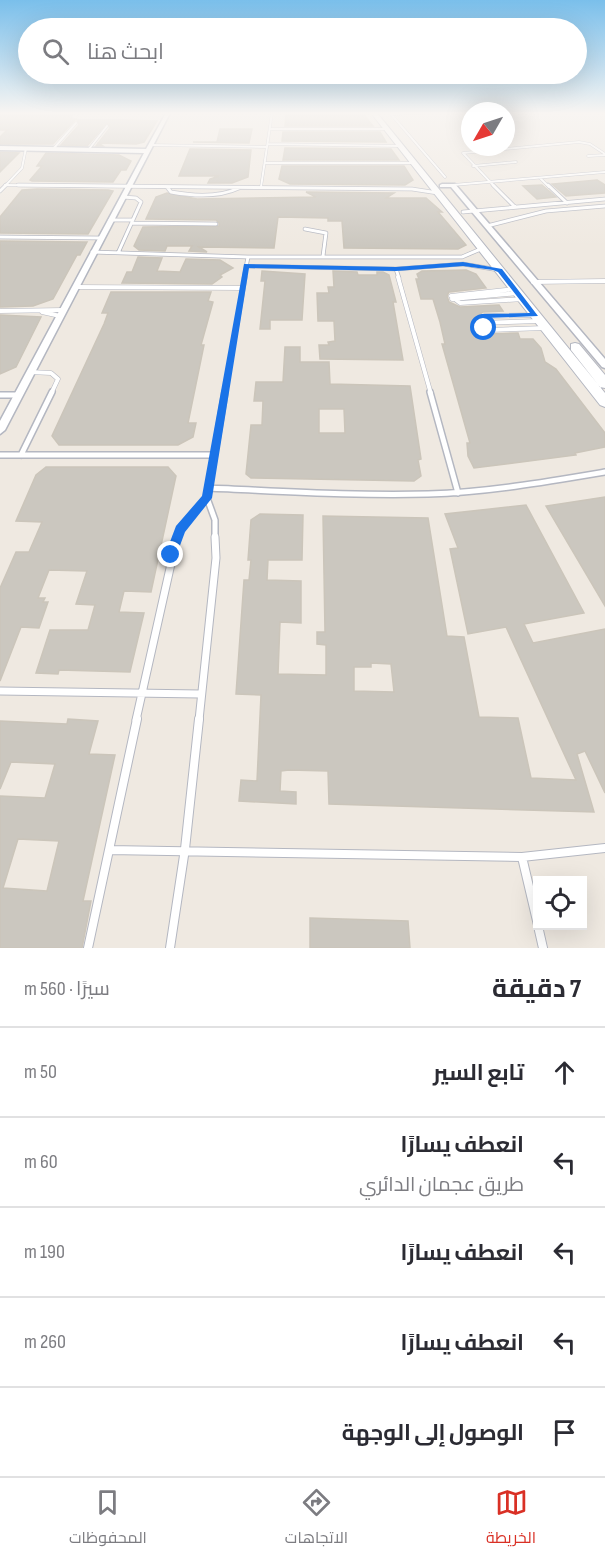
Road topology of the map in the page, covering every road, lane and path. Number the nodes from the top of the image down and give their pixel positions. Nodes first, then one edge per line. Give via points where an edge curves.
1 (24, 157) edge
2 (144, 157) edge
3 (266, 157) edge
4 (410, 157) edge
5 (421, 157) edge
6 (465, 157) edge
7 (516, 162) dead end
8 (265, 163) junction
9 (415, 163) junction
10 (473, 166) junction
11 (605, 172) edge
12 (540, 178) junction
13 (489, 182) junction
14 (430, 183) junction
15 (5, 185) junction
16 (453, 185) junction
17 (442, 186) junction
18 (128, 187) junction
19 (167, 187) junction
20 (241, 187) junction
21 (261, 187) junction
22 (412, 189) junction
23 (0, 190) edge
24 (123, 197) junction
25 (605, 199) edge
26 (567, 203) junction
27 (605, 206) edge
28 (515, 207) junction
29 (475, 211) junction
30 (463, 212) junction
31 (110, 220) junction
32 (132, 221) junction
33 (216, 224) dead end
34 (487, 226) junction
35 (306, 229) dead end
36 (0, 237) edge
37 (100, 238) junction
38 (483, 248) junction
39 (92, 252) junction
40 (118, 254) junction
41 (248, 256) junction
42 (323, 256) junction
43 (246, 266) junction
44 (396, 269) junction
45 (500, 270) junction
46 (605, 281) edge
47 (533, 282) junction
48 (75, 287) junction
49 (242, 288) junction
50 (458, 294) joint
51 (519, 294) junction
52 (452, 299) junction
53 (0, 310) edge
54 (62, 313) junction
55 (541, 321) junction
56 (480, 323) junction
57 (605, 365) edge
58 (30, 372) junction
59 (605, 384) edge
60 (0, 394) edge
61 (18, 395) junction
62 (605, 402) edge
63 (0, 430) edge
64 (0, 455) edge
65 (21, 455) junction
66 (214, 455) junction
67 (605, 472) edge
68 (208, 488) junction
69 (458, 493) junction
70 (207, 498) junction
71 (0, 690) edge
72 (142, 692) junction
73 (200, 694) junction
74 (605, 848) edge
75 (185, 849) junction
76 (109, 850) junction
77 (522, 857) junction
78 (533, 904) edge
79 (539, 930) edge
80 (88, 948) edge
81 (170, 948) edge
82 (543, 948) edge

1 - 15 lane via 22,168
2 - 18 street
3 - 8 lane
4 - 9 main road
5 - 17 main road
6 - 10 lane
7 - 10 lane
8 - 9 lane
8 - 21 lane
9 - 14 main road
10 - 13 lane
11 - 12 lane
12 - 13 lane
12 - 26 lane
13 - 16 lane
13 - 28 lane
14 - 17 main road
14 - 22 lane
15 - 18 lane
15 - 23 lane
16 - 17 street
16 - 29 street
17 - 22 lane
17 - 30 main road
17 - 38 main road
18 - 19 lane
18 - 24 street
19 - 20 lane
19 - 20 lane via 178,194 226,194
20 - 21 lane
21 - 22 lane
24 - 31 street
24 - 32 lane via 140,200
25 - 26 lane
26 - 28 lane
27 - 34 lane via 542,212
28 - 29 lane
29 - 30 lane
29 - 34 street
30 - 59 main road
31 - 32 lane
31 - 37 street
32 - 33 lane
32 - 40 lane
34 - 47 street
35 - 42 lane via 326,233
36 - 37 lane
37 - 39 street
38 - 42 lane via 462,257
38 - 45 main road
39 - 40 lane
39 - 48 street
40 - 41 lane
41 - 42 lane
41 - 43 lane
43 - 44 lane
43 - 49 lane
44 - 45 lane via 463,264
44 - 69 lane
45 - 51 main road
46 - 47 lane
47 - 57 street
48 - 49 lane
48 - 54 street
49 - 66 lane
50 - 51 lane
50 - 52 lane via 452,295
51 - 52 lane
51 - 52 lane via 460,303
51 - 55 main road
53 - 54 lane
54 - 58 street
55 - 56 lane
55 - 56 lane via 491,330
55 - 56 lane via 487,316 480,318
55 - 62 main road
58 - 61 street
58 - 65 lane via 55,374 58,379
60 - 61 lane
61 - 63 street
64 - 65 lane
65 - 66 lane
66 - 68 lane
67 - 69 lane
68 - 69 lane
68 - 70 lane
70 - 72 lane via 188,518 175,542
70 - 73 lane via 215,520 216,547
71 - 72 lane
72 - 73 lane
72 - 76 lane
73 - 75 lane
74 - 77 lane
75 - 76 lane
75 - 77 lane via 304,855
75 - 81 lane
76 - 80 lane
77 - 78 lane
79 - 82 lane

